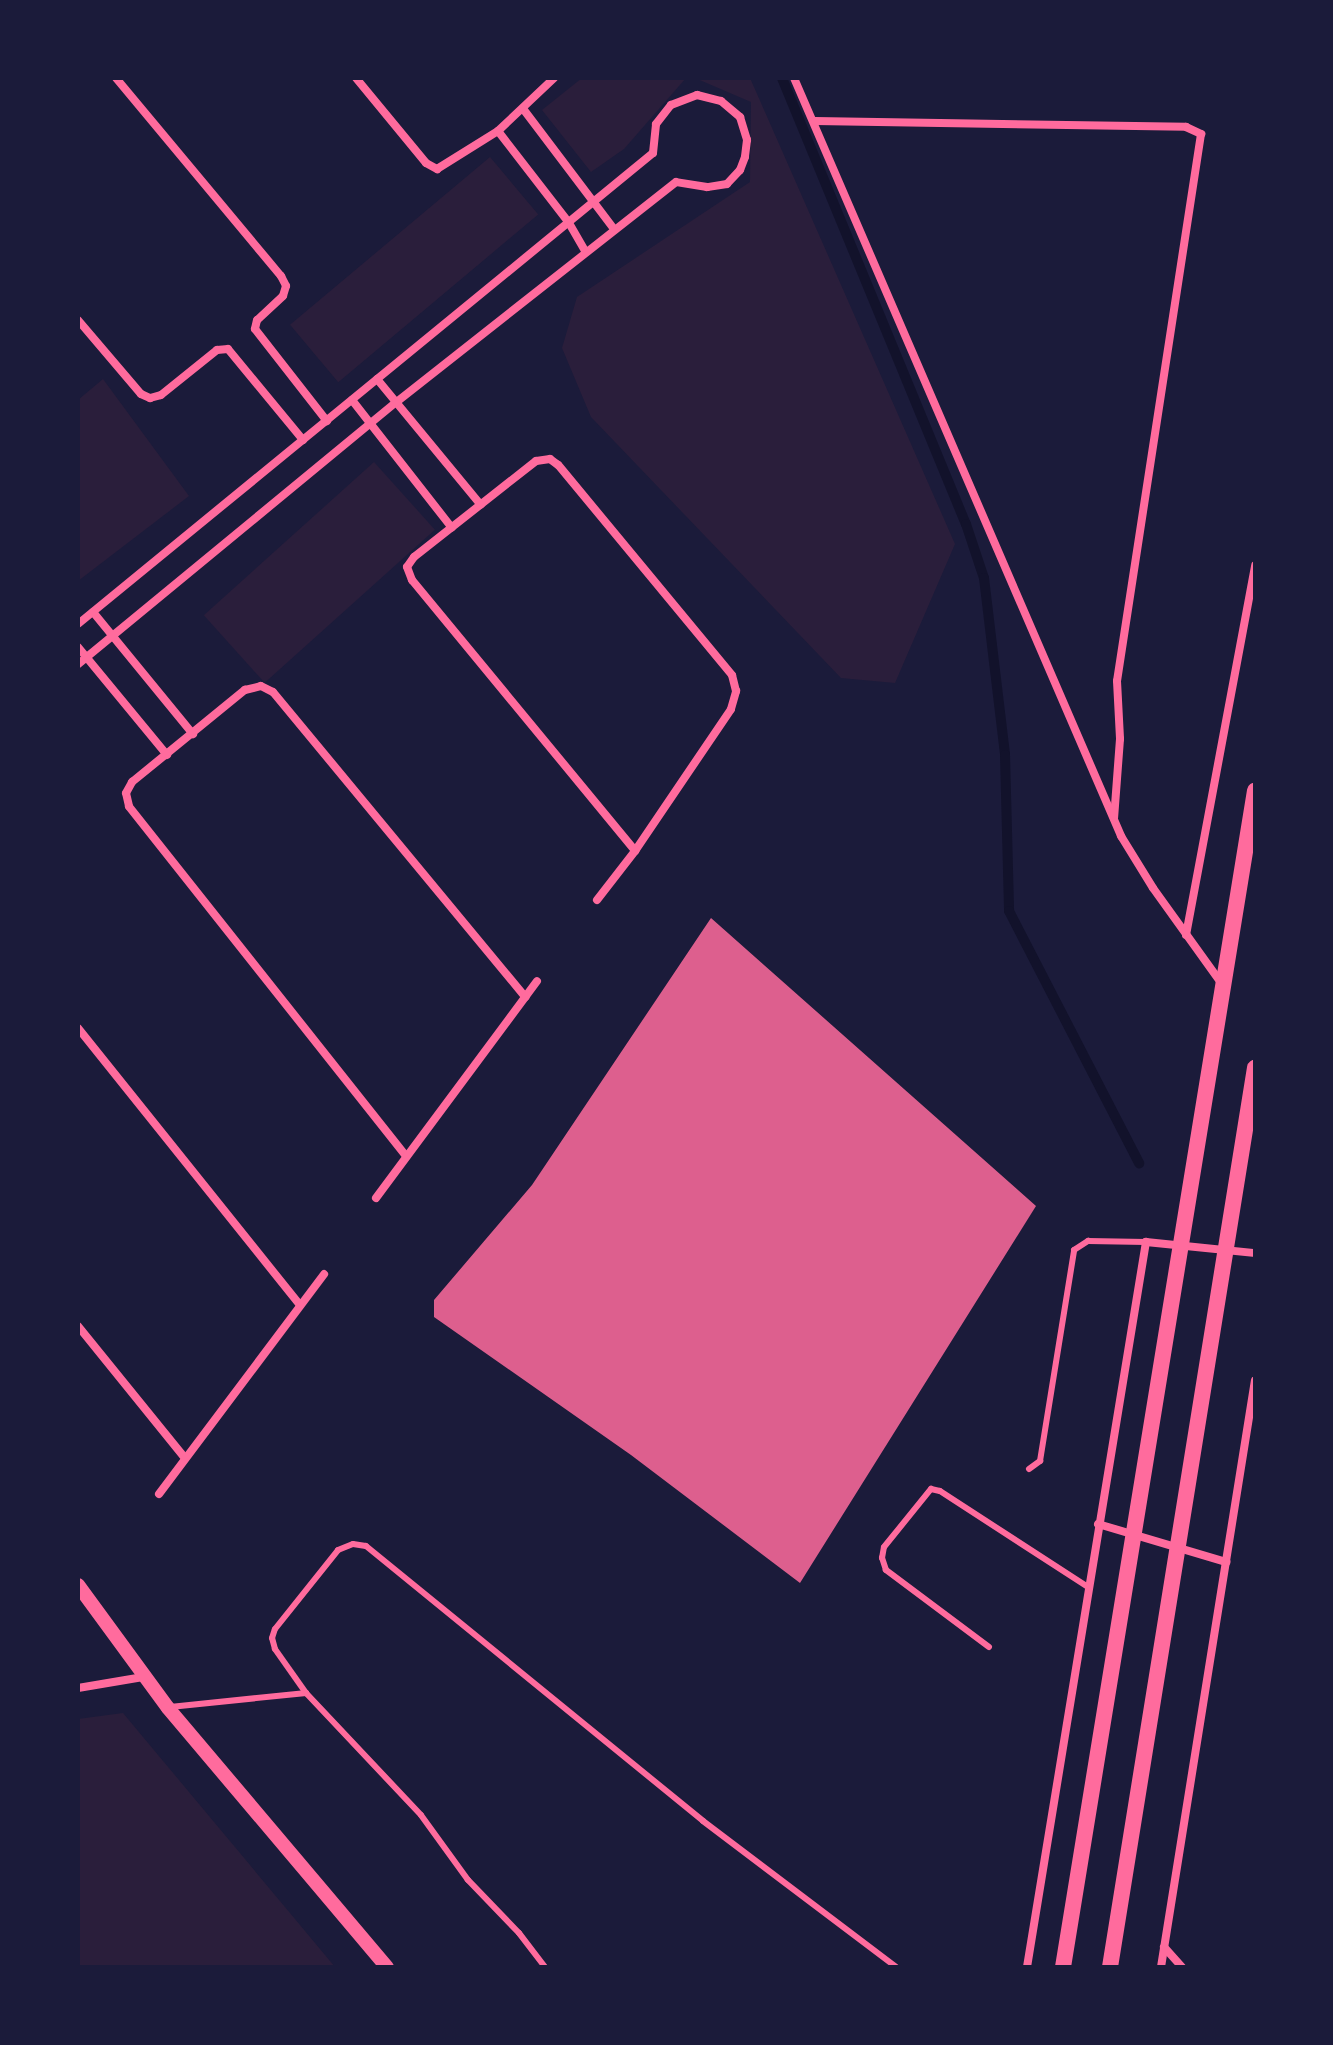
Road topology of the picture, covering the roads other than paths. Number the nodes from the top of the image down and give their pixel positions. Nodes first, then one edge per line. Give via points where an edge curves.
1 (116, 78) edge
2 (356, 78) edge
3 (554, 78) edge
4 (794, 78) edge
5 (524, 110) junction
6 (815, 121) junction
7 (498, 131) junction
8 (595, 204) junction
9 (569, 223) junction
10 (614, 229) junction
11 (585, 251) junction
12 (78, 320) edge
13 (377, 379) junction
14 (352, 400) junction
15 (395, 403) junction
16 (327, 421) junction
17 (371, 426) junction
18 (303, 440) junction
19 (481, 505) junction
20 (452, 528) junction
21 (1255, 565) edge
22 (93, 612) junction
23 (78, 624) edge
24 (112, 633) junction
25 (78, 647) edge
26 (82, 661) edge
27 (193, 734) junction
28 (167, 755) junction
29 (1255, 791) edge
30 (1114, 818) junction
31 (635, 851) junction
32 (597, 900) dead end
33 (1186, 935) junction
34 (537, 981) dead end
35 (1223, 985) junction
36 (525, 997) junction
37 (78, 1028) edge
38 (1255, 1068) edge
39 (406, 1156) junction
40 (376, 1198) dead end
41 (1146, 1242) junction
42 (1180, 1245) junction
43 (1225, 1250) junction
44 (1255, 1253) edge
45 (324, 1274) dead end
46 (300, 1305) junction
47 (78, 1326) edge
48 (1255, 1380) edge
49 (1245, 1442) junction
50 (1255, 1443) edge
51 (185, 1458) junction
52 (1029, 1469) dead end
53 (159, 1494) dead end
54 (1098, 1524) junction
55 (1132, 1534) junction
56 (1178, 1548) junction
57 (1226, 1562) junction
58 (78, 1585) edge
59 (1088, 1587) junction
60 (78, 1599) edge
61 (103, 1621) junction
62 (989, 1647) dead end
63 (143, 1677) junction
64 (78, 1688) edge
65 (306, 1693) junction
66 (168, 1708) junction
67 (1164, 1947) junction
68 (886, 1965) edge
69 (387, 1967) edge
70 (545, 1967) edge
71 (896, 1967) edge
72 (1027, 1967) edge
73 (1063, 1967) edge
74 (1110, 1967) edge
75 (1161, 1967) edge
76 (1182, 1967) edge

1 - 16 street via 281,276 283,296 257,320 255,329
2 - 7 street via 426,163 437,169
3 - 5 street
4 - 6 street
5 - 7 street
5 - 8 street
6 - 30 street
6 - 30 street via 1186,127 1201,134 1117,681 1120,739
7 - 9 street
8 - 9 street
8 - 10 street
8 - 10 street via 653,153 656,124 671,105 697,95 721,101 740,117 747,140 745,157 727,184 676,182
9 - 11 street
9 - 13 street
10 - 11 street
11 - 15 street
12 - 18 street via 150,398 217,350 228,349
13 - 14 street
13 - 15 street
14 - 16 street
14 - 17 street
15 - 17 street
15 - 19 street
16 - 18 street
17 - 20 street
17 - 24 street
18 - 22 street
19 - 20 street
19 - 31 street via 536,461 550,459 732,675 736,691 731,709
20 - 31 street via 414,557 407,567 412,580
21 - 33 street
22 - 23 street
22 - 24 street
24 - 26 street
24 - 27 street
25 - 26 street
26 - 28 street
27 - 28 street
27 - 36 street via 245,690 261,686 273,692
28 - 39 street via 132,782 126,793 129,806
29 - 35 main road
30 - 33 street
31 - 32 street
33 - 35 street
34 - 36 street
35 - 42 main road
36 - 39 street
37 - 46 street
38 - 43 main road
39 - 40 street
41 - 42 street
41 - 52 lane via 1088,1241 1074,1250 1040,1461
41 - 54 street
42 - 43 street
42 - 55 main road
43 - 44 street
43 - 56 main road
45 - 46 street
46 - 51 street
47 - 51 street
48 - 49 street
49 - 50 street
49 - 57 street
51 - 53 street
54 - 55 street
54 - 59 street
55 - 56 street
55 - 73 main road
56 - 57 street
56 - 74 main road
57 - 67 street
58 - 61 street
59 - 62 lane via 931,1489 884,1547 886,1570
59 - 72 street
60 - 61 street
61 - 63 street
63 - 64 street
63 - 66 street
65 - 66 lane
65 - 68 lane via 275,1649 275,1629 338,1550 366,1546
65 - 70 lane via 421,1815 468,1880
66 - 69 street
67 - 75 street
67 - 76 street
68 - 71 lane

